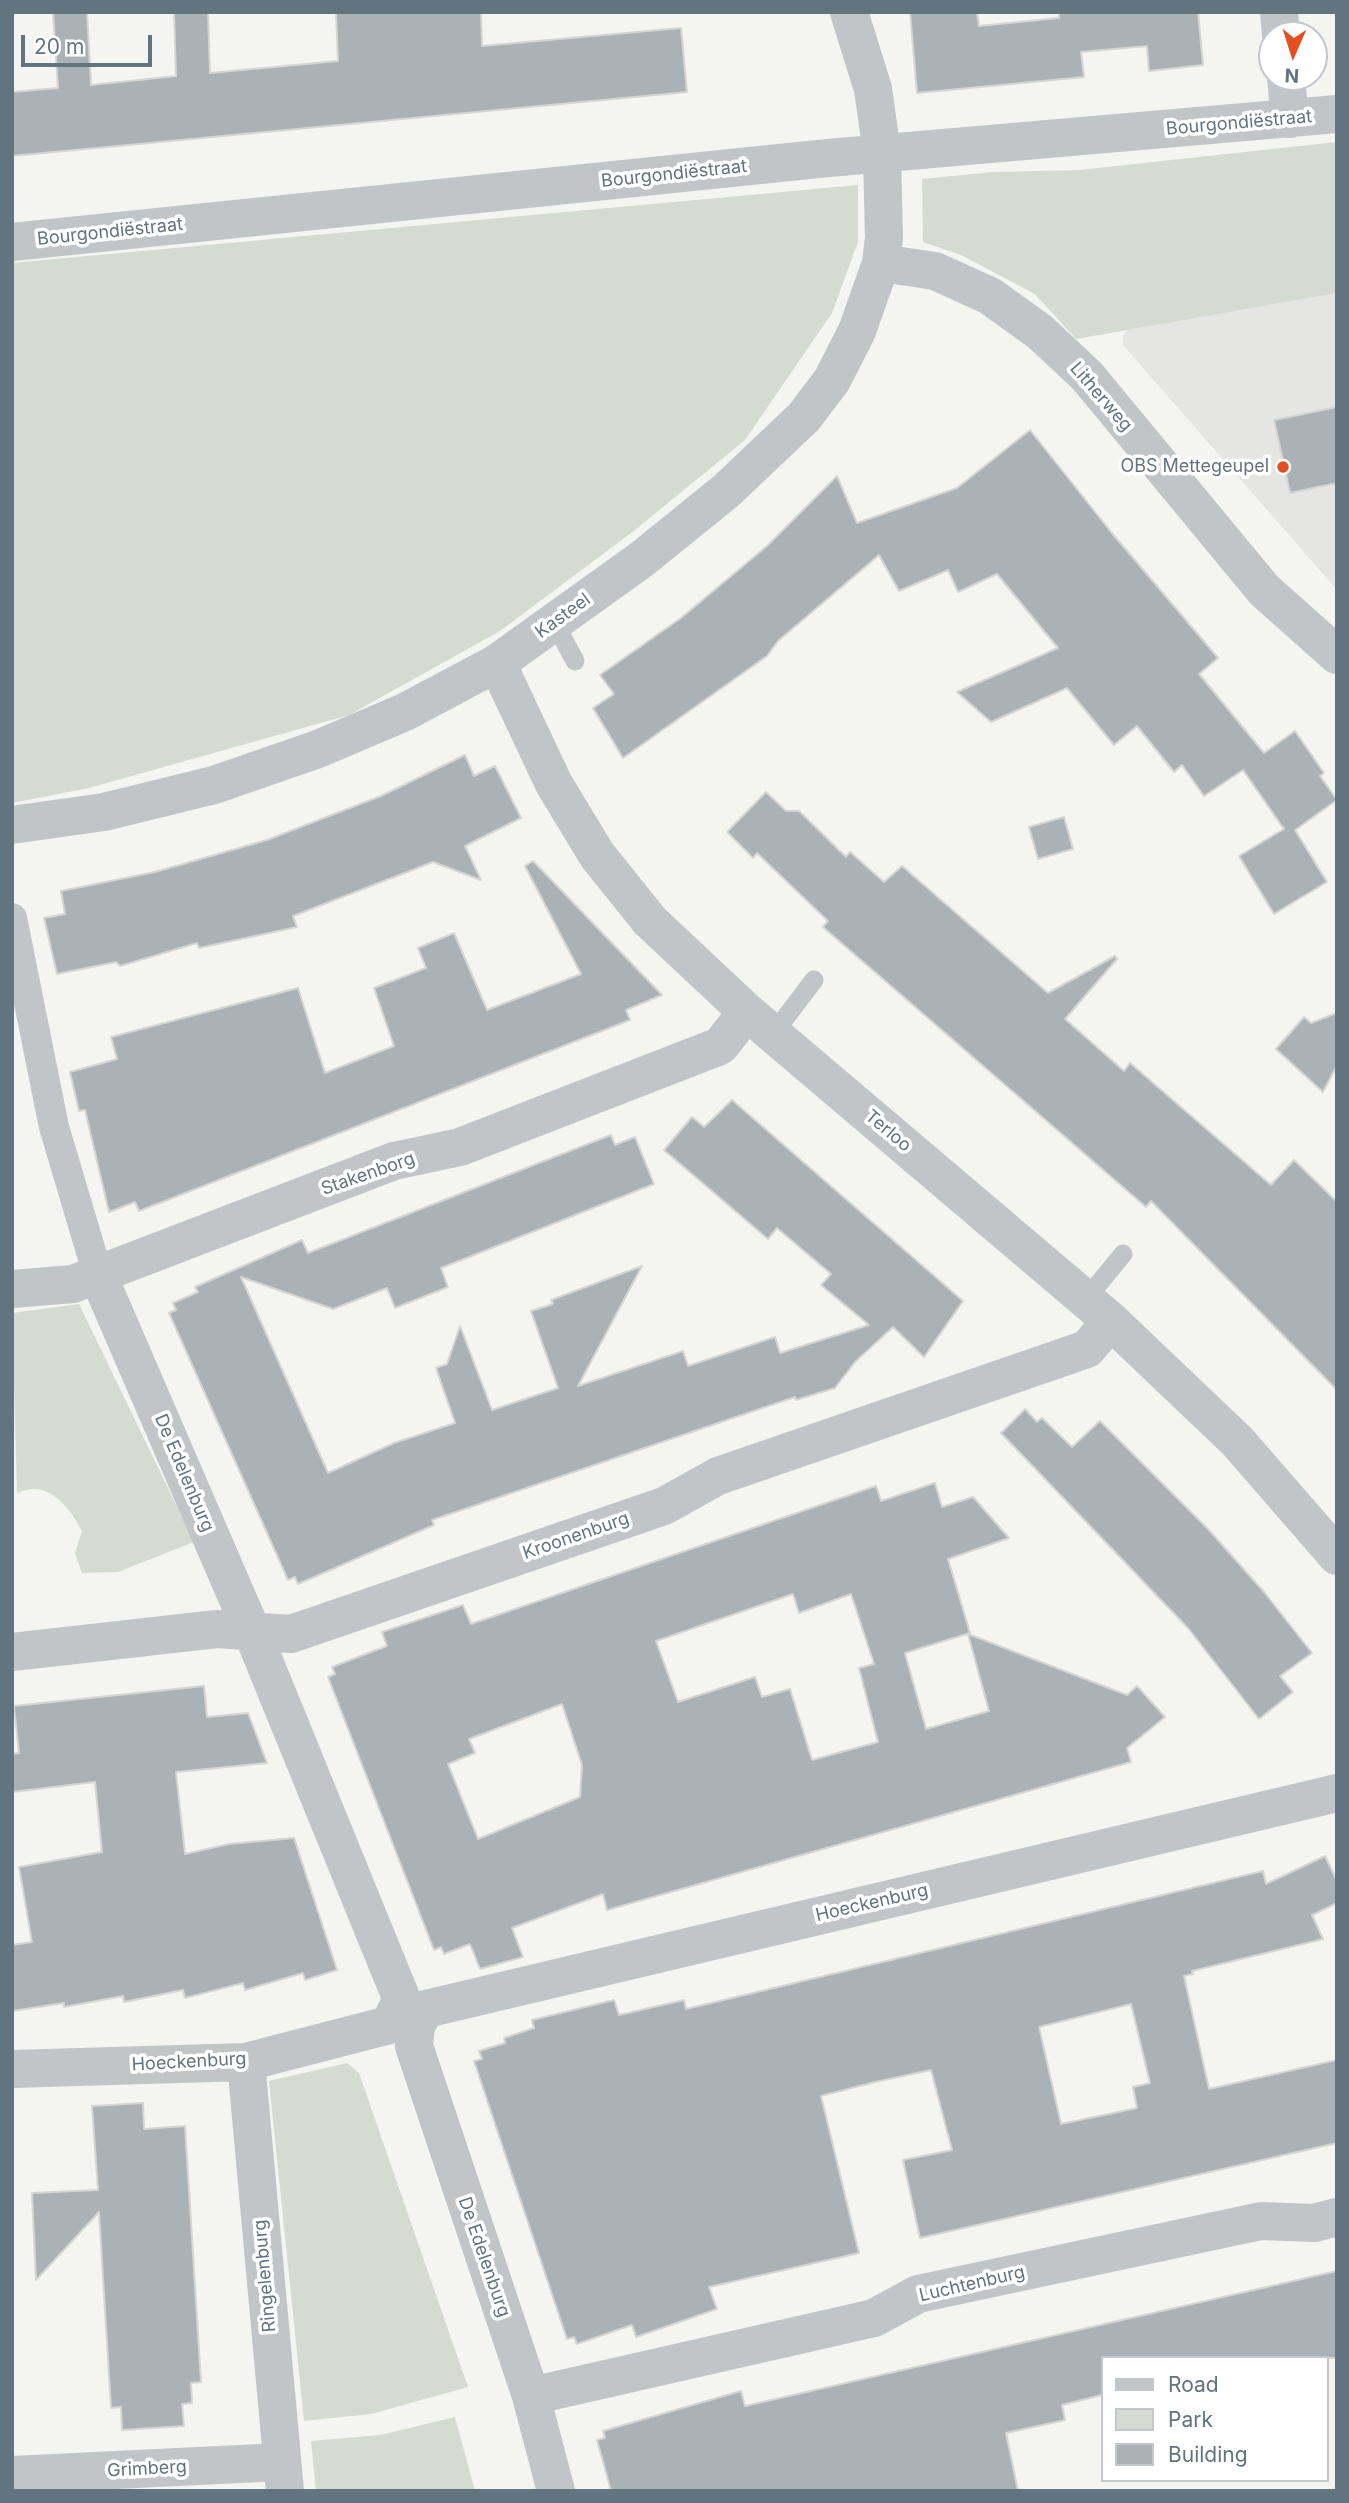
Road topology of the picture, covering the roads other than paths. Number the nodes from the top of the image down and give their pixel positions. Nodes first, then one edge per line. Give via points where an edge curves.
1 (849, 12) edge
2 (1287, 91) edge
3 (1337, 114) edge
4 (1290, 120) junction
5 (882, 153) junction
6 (12, 242) edge
7 (881, 264) junction
8 (554, 622) junction
9 (1337, 655) edge
10 (575, 661) dead end
11 (497, 663) junction
12 (12, 825) edge
13 (12, 918) edge
14 (814, 980) dead end
15 (760, 1023) junction
16 (1123, 1254) dead end
17 (98, 1275) junction
18 (12, 1289) edge
19 (1099, 1310) junction
20 (1337, 1556) edge
21 (253, 1634) junction
22 (12, 1652) edge
23 (1337, 1793) edge
24 (406, 2019) junction
25 (246, 2062) junction
26 (12, 2069) edge
27 (1337, 2217) edge
28 (530, 2396) junction
29 (12, 2475) edge
30 (283, 2477) edge
31 (556, 2491) edge

1 - 5 street, Kasteel via 873,89
2 - 4 street
3 - 4 street, Bourgondiëstraat
4 - 5 street, Bourgondiëstraat
5 - 6 street, Bourgondiëstraat
5 - 7 street, Kasteel
7 - 8 street, Kasteel via 845,356 804,417 726,492
7 - 9 street, Litherweg via 935,271 990,296 1040,332 1087,376 1264,590
8 - 10 lane
8 - 11 street, Kasteel
11 - 12 street, Kasteel via 405,712 214,785 104,812
11 - 15 street, Terloo via 554,784 597,855 650,921
13 - 17 street, De Edelenburg via 54,1127
14 - 15 lane
15 - 17 street, Stakenborg via 720,1046 460,1147 394,1161
15 - 19 street, Terloo
16 - 19 lane
17 - 18 street, Stakenborg via 73,1284
17 - 21 street, De Edelenburg
19 - 20 street, Terloo via 1238,1443
19 - 21 street, Kroonenburg via 1087,1349 718,1476 663,1506 290,1634
21 - 22 street, Kroonenburg via 217,1629
21 - 24 street, De Edelenburg
23 - 24 street, Hoeckenburg via 426,2009
24 - 25 street, Hoeckenburg
24 - 28 street, De Edelenburg
25 - 26 street, Hoeckenburg
25 - 30 street, Ringelenburg
27 - 28 street, Luchtenburg via 1314,2223 1261,2221 918,2294 874,2318
28 - 31 street, De Edelenburg
29 - 30 street, Grimberg

